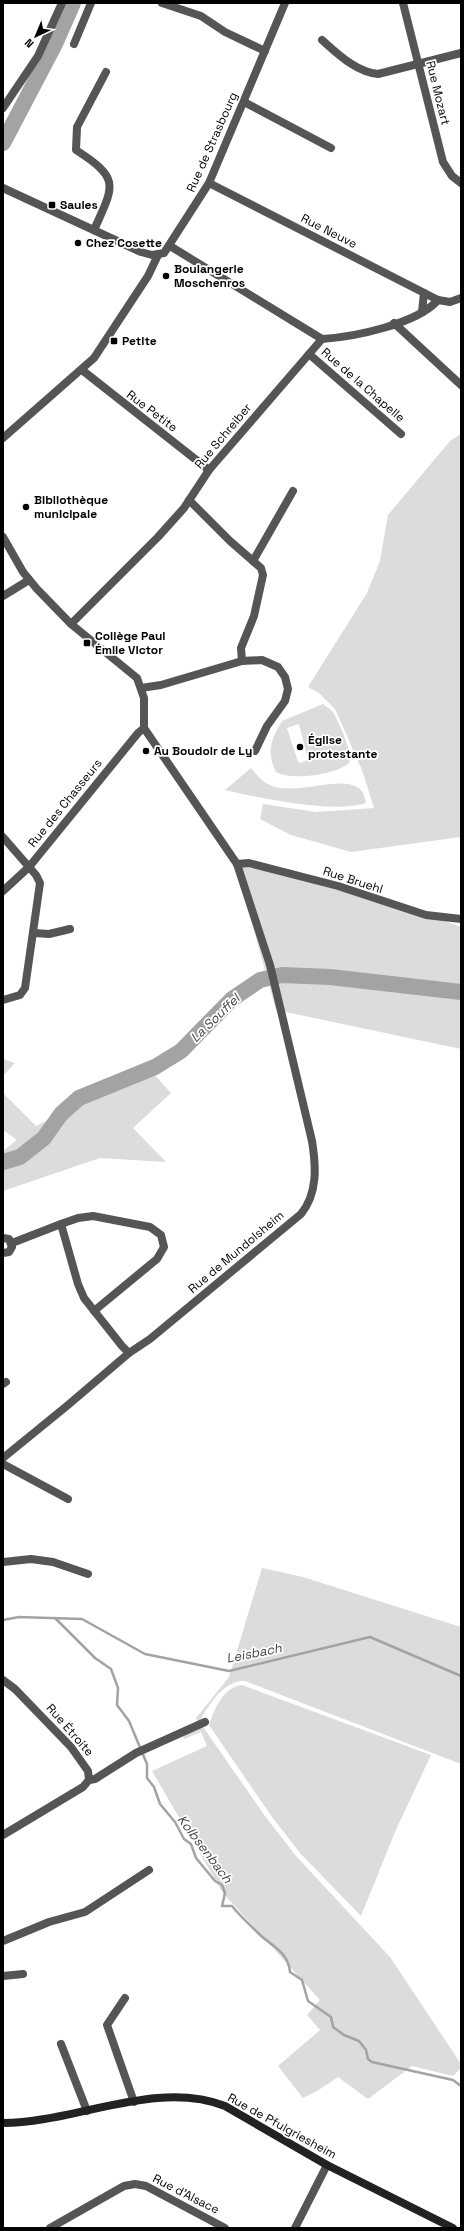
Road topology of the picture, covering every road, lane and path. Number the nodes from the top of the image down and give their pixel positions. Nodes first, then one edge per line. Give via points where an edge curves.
1 (62, 3) edge
2 (91, 3) edge
3 (162, 3) edge
4 (285, 3) edge
5 (403, 3) edge
6 (322, 40) dead end
7 (74, 44) dead end
8 (265, 51) junction
9 (461, 53) edge
10 (418, 64) junction
11 (106, 72) dead end
12 (244, 102) junction
13 (3, 108) edge
14 (331, 148) dead end
15 (209, 183) junction
16 (461, 183) edge
17 (3, 188) edge
18 (94, 230) junction
19 (170, 246) junction
20 (158, 255) junction
21 (424, 293) junction
22 (461, 298) edge
23 (438, 300) junction
24 (422, 312) junction
25 (394, 323) junction
26 (322, 339) junction
27 (309, 354) junction
28 (82, 370) junction
29 (461, 385) edge
30 (401, 434) dead end
31 (3, 438) edge
32 (209, 470) junction
33 (293, 491) dead end
34 (189, 500) junction
35 (3, 537) edge
36 (253, 561) junction
37 (29, 580) junction
38 (3, 596) edge
39 (71, 624) junction
40 (242, 661) junction
41 (142, 688) junction
42 (144, 728) junction
43 (255, 751) dead end
44 (3, 837) edge
45 (237, 864) junction
46 (29, 867) junction
47 (3, 891) edge
48 (461, 919) edge
49 (70, 928) dead end
50 (34, 933) junction
51 (3, 1000) edge
52 (61, 1224) junction
53 (3, 1238) edge
54 (12, 1243) junction
55 (3, 1253) edge
56 (94, 1311) junction
57 (129, 1352) junction
58 (3, 1458) edge
59 (3, 1464) edge
60 (68, 1499) dead end
61 (3, 1562) edge
62 (88, 1574) dead end
63 (3, 1680) edge
64 (205, 1722) dead end
65 (89, 1780) junction
66 (3, 1835) edge
67 (149, 1870) dead end
68 (3, 1941) edge
69 (23, 1974) dead end
70 (3, 1976) edge
71 (125, 1998) dead end
72 (61, 2044) dead end
73 (134, 2102) junction
74 (86, 2111) junction
75 (3, 2123) edge
76 (327, 2165) junction
77 (215, 2226) edge
78 (50, 2228) edge
79 (225, 2228) edge
80 (295, 2228) edge
81 (453, 2228) edge

1 - 13 street via 38,56
2 - 7 street
3 - 8 street via 201,16 225,32
4 - 8 street, Rue de Strasbourg
5 - 10 street, Rue Mozart
6 - 10 street via 345,60 373,74 386,74
8 - 12 street, Rue de Strasbourg
9 - 10 street
10 - 16 street, Rue Mozart via 443,162 452,176
11 - 18 street via 77,127 76,150 98,164 111,185 110,195
12 - 14 street
12 - 15 street, Rue de Strasbourg
15 - 19 street, Rue de Strasbourg
15 - 21 street, Rue Neuve
17 - 18 street
18 - 20 street via 141,252
19 - 20 street, Rue de Strasbourg
19 - 26 street
20 - 28 street via 152,270 104,346
21 - 23 street, Rue Neuve
21 - 24 street
22 - 23 street via 450,302
23 - 24 street via 430,309
24 - 25 street
25 - 26 street via 349,337
25 - 29 street
26 - 27 street, Rue Schreiber
27 - 30 street, Rue de la Chapelle
27 - 32 street, Rue Schreiber
28 - 31 street
28 - 32 street, Rue Petite
32 - 34 street, Rue Schreiber
33 - 36 street
34 - 36 street
34 - 39 street, Rue Schreiber via 158,537
35 - 37 street
36 - 40 street via 261,568 263,575 254,616 241,648
37 - 38 street
37 - 39 street
39 - 41 street via 127,668
40 - 41 street via 161,685
40 - 43 street via 262,660 278,667 285,677 288,689 285,701 267,726
41 - 42 street
42 - 45 street, Rue de Mundolsheim
42 - 46 street, Rue des Chasseurs
44 - 46 street
45 - 48 street, Rue Bruehl via 249,863 338,886 426,915
45 - 57 street, Rue de Mundolsheim via 276,985 313,1147 314,1182 310,1200 301,1214 150,1339
46 - 47 street, Rue des Chasseurs
46 - 50 street via 40,883
49 - 50 street via 49,934
50 - 51 street via 25,988 20,995
52 - 54 street
52 - 56 street via 78,1284
52 - 56 street via 93,1216 150,1227 161,1235 164,1247 157,1259
53 - 54 street via 9,1239
54 - 55 street via 11,1250
56 - 57 street
57 - 58 street, Rue de Mundolsheim
59 - 60 street
61 - 62 street via 31,1559 53,1562
63 - 65 street, Rue Étroite via 21,1694 71,1747 88,1771
64 - 65 street via 140,1752 95,1779
65 - 66 street via 83,1787
67 - 68 street via 85,1912 49,1922
69 - 70 street
71 - 73 street via 107,2025
72 - 74 street
73 - 74 main road, Rue de Pfulgriesheim
73 - 76 main road, Rue de Pfulgriesheim via 189,2098 209,2100 225,2106
74 - 75 main road, Rue de Pfulgriesheim via 47,2119
76 - 80 street
76 - 81 main road, Rue de Pfulgriesheim
77 - 78 street, Rue d'Alsace via 146,2186 135,2184 124,2186
77 - 79 street, Rue d'Alsace

